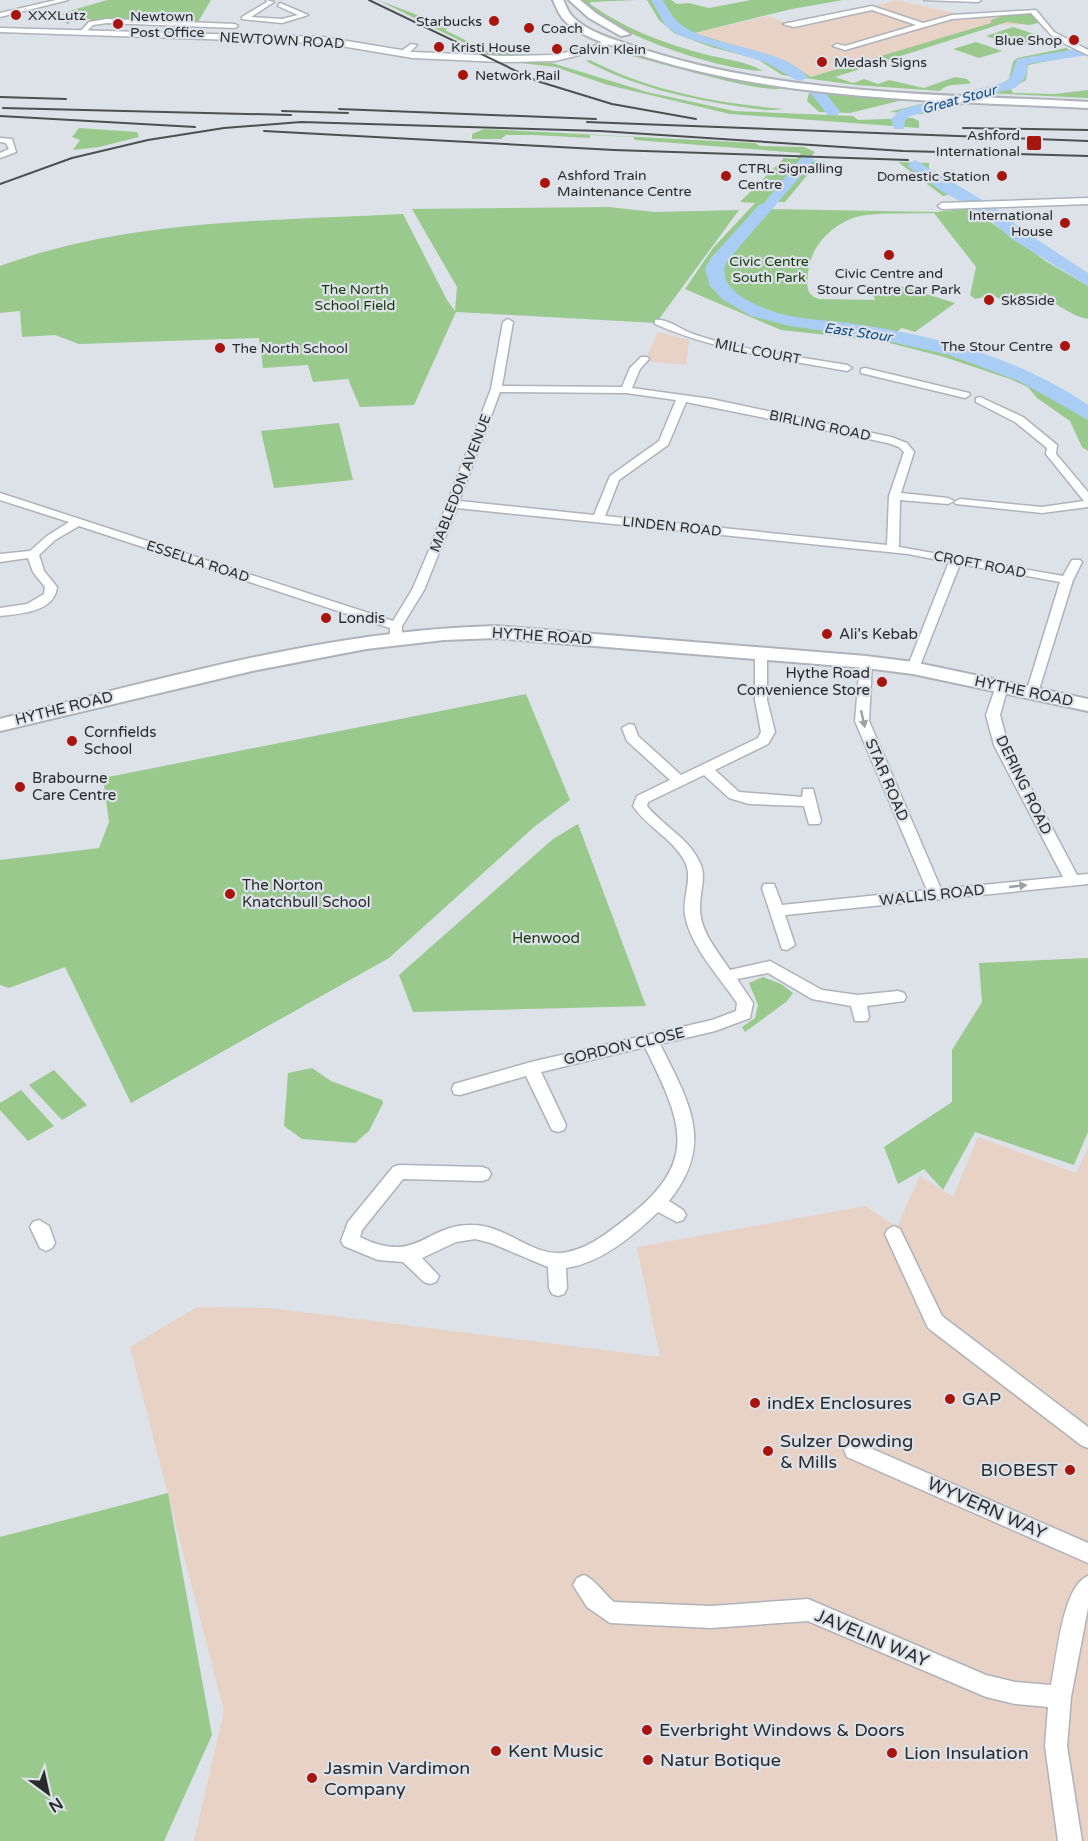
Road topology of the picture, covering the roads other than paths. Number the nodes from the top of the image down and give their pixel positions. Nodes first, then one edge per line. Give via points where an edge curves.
1 (65, 0) edge
2 (269, 0) edge
3 (558, 0) edge
4 (570, 0) edge
5 (574, 0) edge
6 (927, 0) edge
7 (978, 0) edge
8 (280, 5) dead end
9 (0, 15) edge
10 (244, 18) junction
11 (786, 24) dead end
12 (922, 25) junction
13 (235, 26) junction
14 (0, 30) edge
15 (82, 33) junction
16 (226, 38) junction
17 (613, 40) junction
18 (413, 45) dead end
19 (837, 46) dead end
20 (597, 48) junction
21 (638, 51) junction
22 (1088, 53) edge
23 (403, 54) junction
24 (563, 57) junction
25 (766, 78) junction
26 (869, 91) junction
27 (991, 98) junction
28 (1088, 103) edge
29 (0, 140) edge
30 (0, 156) edge
31 (1088, 201) edge
32 (942, 206) dead end
33 (496, 322) dead end
34 (508, 322) junction
35 (520, 322) dead end
36 (658, 322) dead end
37 (644, 359) dead end
38 (496, 389) junction
39 (626, 390) junction
40 (682, 398) junction
41 (0, 496) edge
42 (895, 496) junction
43 (1088, 499) edge
44 (452, 504) junction
45 (1088, 504) edge
46 (599, 518) junction
47 (77, 522) junction
48 (893, 550) junction
49 (33, 554) junction
50 (0, 558) edge
51 (956, 559) junction
52 (1076, 562) dead end
53 (1067, 580) junction
54 (0, 612) edge
55 (396, 632) junction
56 (761, 655) junction
57 (867, 662) junction
58 (913, 668) junction
59 (1002, 686) junction
60 (1032, 693) junction
61 (1088, 705) edge
62 (0, 725) edge
63 (629, 728) dead end
64 (706, 769) junction
65 (680, 781) junction
66 (814, 821) dead end
67 (1088, 879) edge
68 (1072, 880) junction
69 (769, 888) dead end
70 (936, 894) junction
71 (776, 911) junction
72 (787, 945) dead end
73 (728, 976) junction
74 (898, 997) dead end
75 (650, 1040) junction
76 (531, 1068) junction
77 (460, 1089) dead end
78 (558, 1125) dead end
79 (482, 1174) dead end
80 (656, 1202) junction
81 (676, 1215) dead end
82 (894, 1234) dead end
83 (407, 1255) junction
84 (557, 1261) junction
85 (430, 1276) dead end
86 (558, 1288) dead end
87 (1088, 1439) edge
88 (854, 1450) dead end
89 (1088, 1553) edge
90 (584, 1585) dead end
91 (1088, 1586) edge
92 (1060, 1697) junction
93 (1070, 1841) edge

1 - 9 street
2 - 10 street via 267,6
3 - 17 main road via 574,23
4 - 17 main road via 583,21
5 - 25 main road via 602,22 636,39
6 - 7 street
8 - 10 street via 305,15 282,21
10 - 13 street
11 - 12 street via 872,8
12 - 19 street via 845,48
12 - 22 street via 957,16 1034,11 1049,32
13 - 15 street via 107,21 91,23
13 - 16 street
14 - 15 street, NEWTOWN ROAD
15 - 16 street, NEWTOWN ROAD
16 - 23 street, NEWTOWN ROAD via 342,41
17 - 20 street, NEWTOWN ROAD
17 - 21 main road
17 - 24 street, NEWTOWN ROAD via 590,44
17 - 25 main road
18 - 23 street
20 - 21 main road
20 - 24 street, NEWTOWN ROAD
21 - 25 main road via 712,72
23 - 24 street, NEWTOWN ROAD via 502,59
25 - 26 main road
26 - 27 main road
26 - 27 main road
27 - 28 main road
29 - 30 street via 9,141 12,151
31 - 32 street
33 - 34 street
34 - 35 street
34 - 38 street, MABLEDON AVENUE
36 - 43 street, MILL COURT via 666,331 740,349 847,368 854,374 865,371 965,394 967,400 980,400 1016,417 1043,436 1053,447 1051,454
37 - 39 street via 635,368
38 - 39 street, BIRLING ROAD
38 - 44 street, MABLEDON AVENUE
39 - 40 street, BIRLING ROAD
40 - 42 street, BIRLING ROAD via 897,442 909,452
40 - 46 street via 664,443 614,478
41 - 47 street, ESSELLA ROAD
42 - 45 street via 1042,510
42 - 48 street, BIRLING ROAD
44 - 46 street, LINDEN ROAD
44 - 55 street, MABLEDON AVENUE via 418,590
46 - 48 street, LINDEN ROAD
47 - 49 street
47 - 55 street, ESSELLA ROAD
48 - 51 street, CROFT ROAD
49 - 50 street
49 - 54 street via 52,591 34,606
51 - 53 street, CROFT ROAD
51 - 58 street
52 - 53 street
53 - 60 street
55 - 56 main road, HYTHE ROAD via 496,632
55 - 62 main road, HYTHE ROAD via 163,683
56 - 57 main road, HYTHE ROAD
56 - 64 street, GORDON CLOSE via 761,700 768,732 763,741
57 - 58 main road, HYTHE ROAD
57 -> 70 street, STAR ROAD via 862,721
58 - 59 main road, HYTHE ROAD
59 - 60 main road, HYTHE ROAD
59 - 68 street, DERING ROAD via 993,715 1001,745
60 - 61 main road, HYTHE ROAD
63 - 65 street via 632,738
64 - 65 street, GORDON CLOSE
64 - 66 street via 734,795 749,799 809,797
65 - 73 street, GORDON CLOSE via 642,799 640,806 687,852 694,864 694,921
67 - 68 street, WALLIS ROAD
70 -> 68 street, WALLIS ROAD
69 - 71 street
70 - 71 street, WALLIS ROAD
71 - 72 street
73 - 74 street via 770,967 809,992 859,1009
73 - 75 street, GORDON CLOSE via 746,1003 744,1014
75 - 76 street, GORDON CLOSE
75 - 80 street via 678,1101 687,1132 683,1160 672,1185
76 - 77 street, GORDON CLOSE
76 - 78 street
79 - 83 street via 399,1172 354,1227 350,1241 391,1256
80 - 81 street
80 - 84 street via 637,1222 588,1254
82 - 87 street via 935,1322
83 - 84 street via 446,1235 476,1232
83 - 85 street
84 - 86 street
88 - 89 street, WYVERN WAY
90 - 92 street, JAVELIN WAY via 594,1600 610,1612 711,1617 808,1610 986,1686 1015,1694
91 - 92 street via 1079,1600
92 - 93 street via 1056,1746

